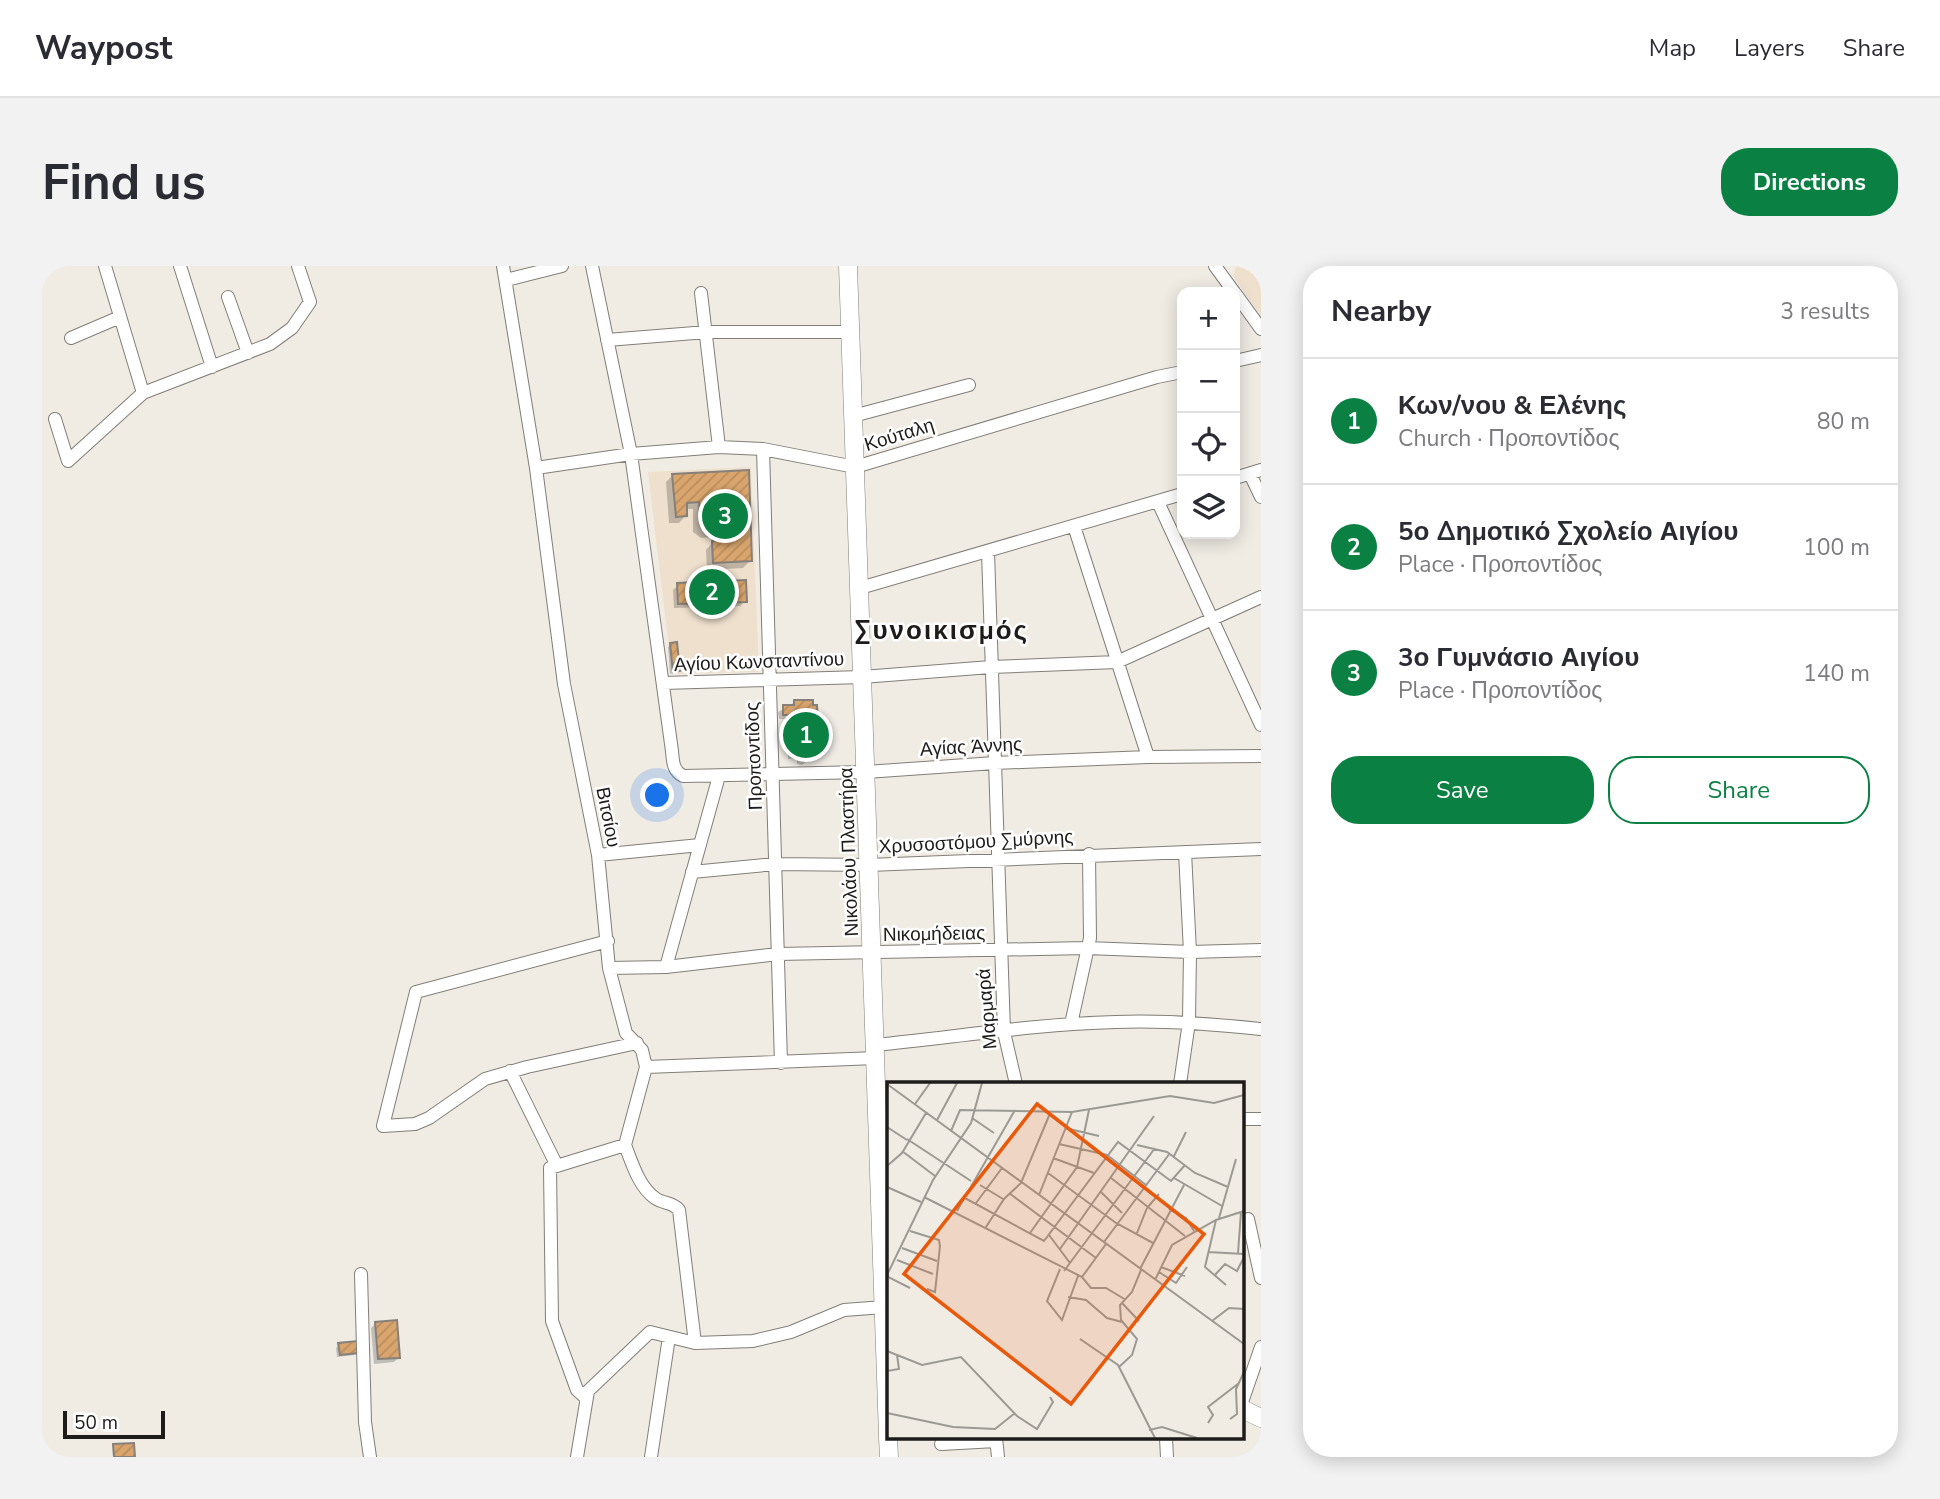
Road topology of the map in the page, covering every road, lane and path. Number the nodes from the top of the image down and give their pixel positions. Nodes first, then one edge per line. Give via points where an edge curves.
1 (104, 266) edge
2 (180, 266) edge
3 (298, 266) edge
4 (503, 266) edge
5 (562, 266) edge
6 (592, 266) edge
7 (848, 266) edge
8 (1215, 266) edge
9 (506, 280) junction
10 (1231, 287) edge
11 (701, 293) dead end
12 (228, 297) dead end
13 (1240, 300) edge
14 (120, 317) junction
15 (1261, 329) edge
16 (706, 332) junction
17 (850, 332) junction
18 (71, 338) dead end
19 (607, 340) junction
20 (248, 353) junction
21 (1261, 355) edge
22 (1240, 360) edge
23 (212, 367) junction
24 (1177, 373) edge
25 (969, 385) dead end
26 (144, 393) junction
27 (853, 416) junction
28 (54, 419) dead end
29 (719, 447) junction
30 (763, 449) junction
31 (631, 454) junction
32 (855, 467) junction
33 (536, 468) junction
34 (1256, 472) edge
35 (1177, 496) edge
36 (1261, 497) edge
37 (1158, 502) junction
38 (1074, 526) junction
39 (988, 552) junction
40 (860, 589) junction
41 (1261, 597) edge
42 (1213, 620) junction
43 (1117, 662) junction
44 (991, 667) junction
45 (862, 677) junction
46 (770, 680) junction
47 (663, 683) junction
48 (1261, 724) edge
49 (1261, 756) edge
50 (1148, 757) junction
51 (995, 762) junction
52 (866, 772) junction
53 (773, 774) junction
54 (719, 776) junction
55 (700, 845) junction
56 (1261, 849) edge
57 (1185, 852) junction
58 (598, 855) junction
59 (1089, 855) junction
60 (999, 859) junction
61 (776, 864) junction
62 (869, 865) junction
63 (692, 872) junction
64 (608, 941) junction
65 (1087, 948) junction
66 (1261, 950) edge
67 (1001, 951) junction
68 (1190, 952) junction
69 (778, 954) junction
70 (872, 954) junction
71 (666, 967) junction
72 (609, 968) junction
73 (1189, 1022) junction
74 (1071, 1024) junction
75 (1261, 1029) edge
76 (1004, 1032) junction
77 (637, 1043) junction
78 (876, 1051) junction
79 (781, 1063) junction
80 (646, 1067) junction
81 (510, 1071) junction
82 (1016, 1082) edge
83 (1180, 1082) edge
84 (625, 1145) junction
85 (557, 1166) junction
86 (1250, 1218) edge
87 (361, 1274) dead end
88 (1261, 1278) edge
89 (885, 1300) edge
90 (669, 1337) junction
91 (695, 1343) junction
92 (1261, 1347) edge
93 (887, 1367) edge
94 (1244, 1396) edge
95 (586, 1398) junction
96 (1244, 1410) edge
97 (1261, 1418) edge
98 (988, 1440) edge
99 (942, 1446) edge
100 (370, 1457) edge
101 (577, 1457) edge
102 (651, 1457) edge

1 - 14 street
2 - 23 street
3 - 20 street via 310,302 292,328
4 - 9 street, Βιτσίου
5 - 9 street
6 - 19 street
7 - 17 main road, Νικολάου Πλαστήρα
8 - 10 street
9 - 33 street, Βιτσίου
11 - 16 street
12 - 20 street
13 - 15 street
14 - 18 street
14 - 26 street
16 - 17 street
16 - 19 street
16 - 29 street
17 - 27 main road, Νικολάου Πλαστήρα
19 - 31 street
20 - 23 street
21 - 22 street
23 - 26 street
24 - 32 street, Κούταλη
25 - 27 street
26 - 28 street via 68,461
27 - 32 main road, Νικολάου Πλαστήρα
29 - 30 street, Κούταλη
29 - 31 street, Κούταλη
30 - 32 street, Κούταλη
30 - 46 street, Προποντίδος
31 - 33 street, Κούταλη
31 - 47 street
32 - 40 main road, Νικολάου Πλαστήρα
33 - 58 street, Βιτσίου via 564,684
34 - 36 street
35 - 37 street
37 - 38 street
37 - 42 street
38 - 39 street
38 - 43 street
39 - 40 street
39 - 44 street, Μαρμαρά
40 - 45 main road, Νικολάου Πλαστήρα
41 - 42 street, Αγίου Κωνσταντίνου
42 - 43 street, Αγίου Κωνσταντίνου
42 - 48 street
43 - 44 street, Αγίου Κωνσταντίνου
43 - 50 street
44 - 45 street, Αγίου Κωνσταντίνου
44 - 51 street, Μαρμαρά
45 - 46 street, Αγίου Κωνσταντίνου
45 - 52 main road, Νικολάου Πλαστήρα
46 - 47 street, Αγίου Κωνσταντίνου
46 - 53 street, Προποντίδος
47 - 54 street, Αγίας Άννης via 676,772
49 - 50 street, Αγίας Άννης
50 - 51 street, Αγίας Άννης
51 - 52 street, Αγίας Άννης
51 - 60 street, Μαρμαρά
52 - 53 street, Αγίας Άννης
52 - 62 main road, Νικολάου Πλαστήρα
53 - 54 street, Αγίας Άννης
53 - 61 street, Προποντίδος
54 - 55 street
55 - 58 street
55 - 63 street
56 - 57 street, Χρυσοστόμου Σμύρνης
57 - 59 street, Χρυσοστόμου Σμύρνης
57 - 68 street
58 - 64 street, Βιτσίου
59 - 60 street, Χρυσοστόμου Σμύρνης
59 - 65 street via 1091,926
60 - 62 street, Χρυσοστόμου Σμύρνης
60 - 67 street, Μαρμαρά
61 - 62 street, Χρυσοστόμου Σμύρνης
61 - 63 street, Χρυσοστόμου Σμύρνης
61 - 69 street, Προποντίδος
62 - 70 main road, Νικολάου Πλαστήρα
63 - 71 street
64 - 72 street, Βιτσίου
64 - 81 street via 416,992 383,1126 415,1124 429,1118 485,1079
65 - 67 street, Νικομήδειας
65 - 68 street, Νικομήδειας
65 - 74 street
66 - 68 street, Νικομήδειας
67 - 70 street, Νικομήδειας
67 - 76 street, Μαρμαρά
68 - 73 street
69 - 70 street, Νικομήδειας
69 - 71 street, Νικομήδειας
69 - 79 street, Προποντίδος
70 - 78 main road, Νικολάου Πλαστήρα
71 - 72 street, Νικομήδειας
72 - 77 street, Βιτσίου via 626,1033
73 - 74 street
73 - 75 street
73 - 83 street
74 - 76 street
76 - 78 street
76 - 82 street, Μαρμαρά
77 - 80 street, Βιτσίου
77 - 81 street
78 - 79 street
78 - 89 main road, Νικολάου Πλαστήρα
79 - 80 street
80 - 84 street
81 - 85 street
84 - 85 street
84 - 91 street via 647,1191 679,1210
85 - 95 street via 550,1168 552,1321 577,1390
86 - 88 street
87 - 100 street
89 - 91 street via 753,1341
89 - 93 main road, Νικολάου Πλαστήρα
90 - 91 street
90 - 95 street via 650,1332
90 - 102 street
92 - 94 street
95 - 101 street
96 - 97 main road
98 - 99 street

